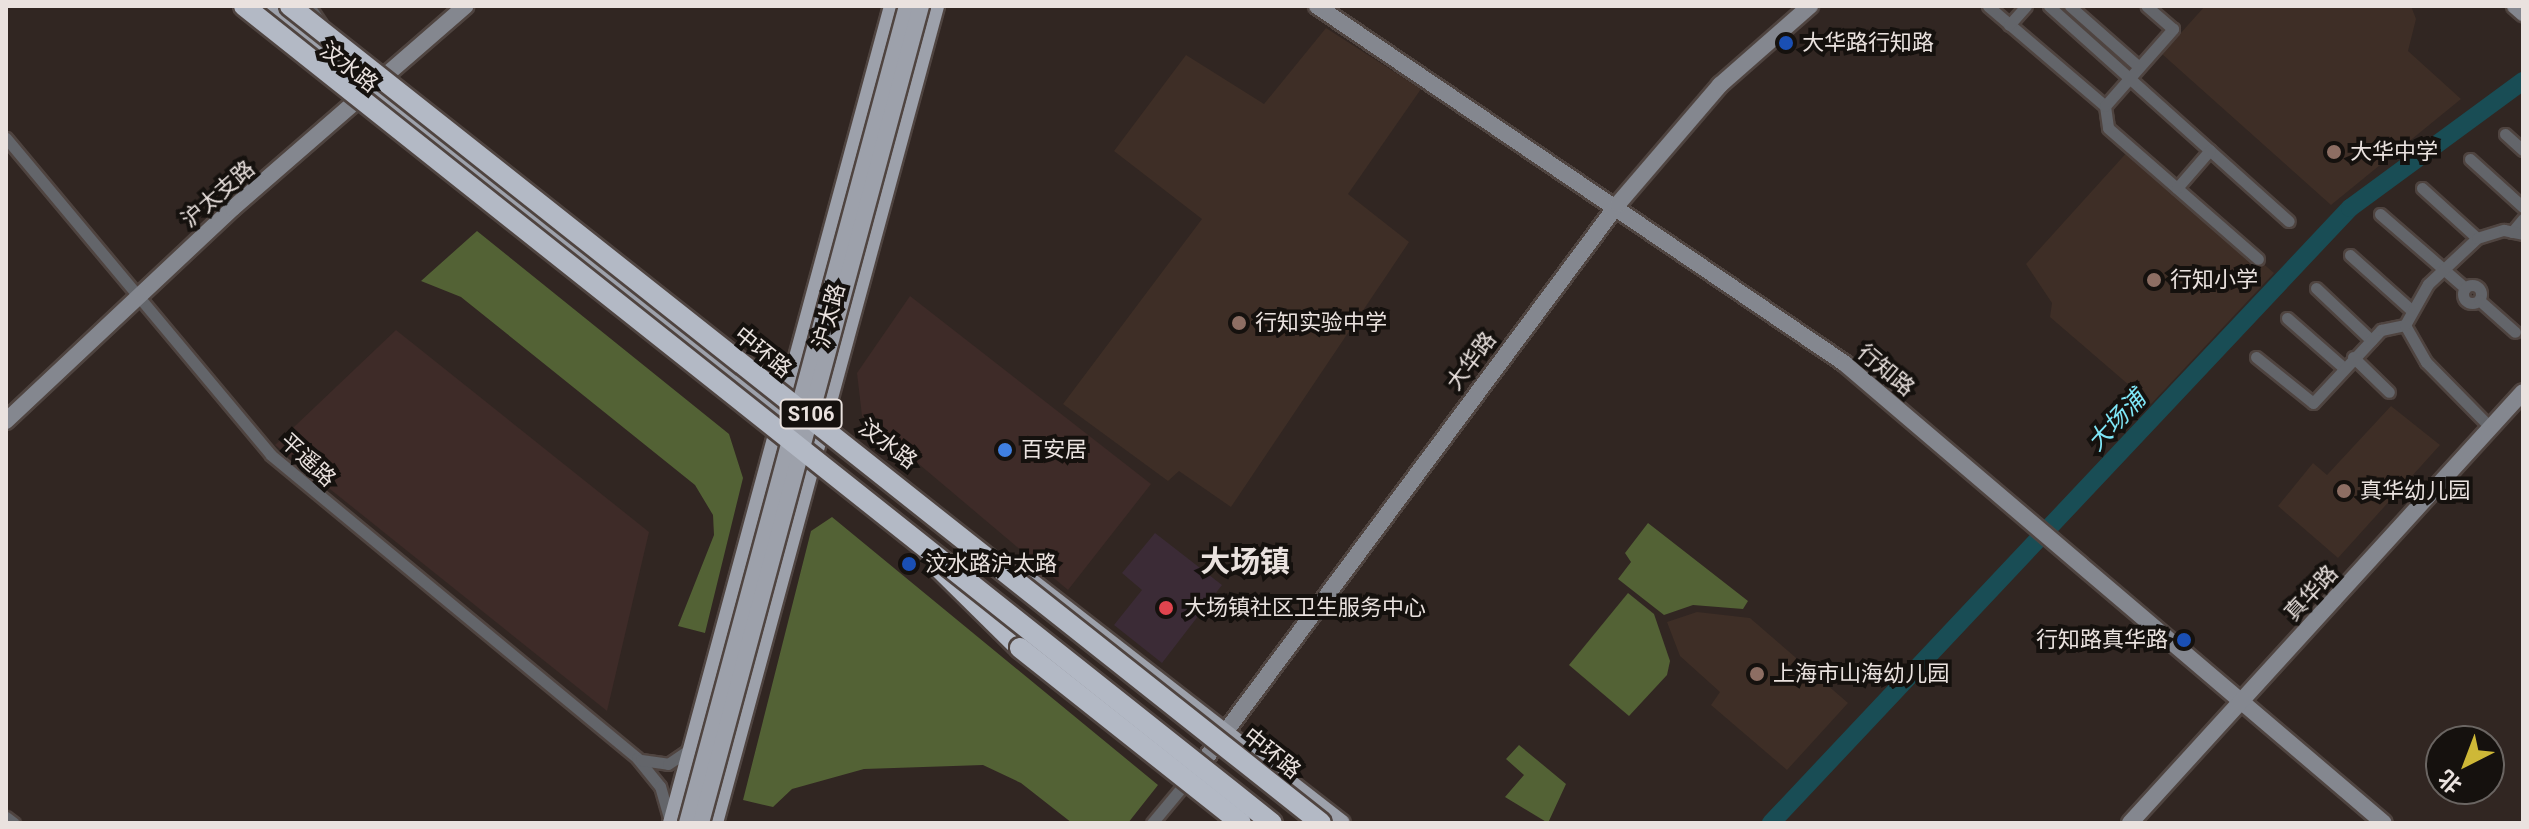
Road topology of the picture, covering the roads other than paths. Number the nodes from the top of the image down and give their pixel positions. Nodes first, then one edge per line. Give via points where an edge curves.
1 (236, 6) edge
2 (244, 6) edge
3 (251, 6) edge
4 (268, 6) edge
5 (290, 6) edge
6 (298, 6) edge
7 (309, 6) edge
8 (465, 6) edge
9 (892, 6) edge
10 (907, 6) edge
11 (921, 6) edge
12 (936, 6) edge
13 (1317, 6) edge
14 (1810, 6) edge
15 (1988, 6) edge
16 (2026, 6) edge
17 (2049, 6) edge
18 (2070, 6) edge
19 (2147, 6) edge
20 (2515, 6) edge
21 (2523, 13) edge
22 (321, 24) junction
23 (2009, 25) junction
24 (2139, 67) junction
25 (2130, 77) junction
26 (373, 90) junction
27 (2105, 106) junction
28 (2505, 134) dead end
29 (6, 138) edge
30 (2210, 150) junction
31 (2523, 150) edge
32 (2470, 159) dead end
33 (2177, 188) junction
34 (2422, 188) dead end
35 (1618, 204) junction
36 (2523, 207) edge
37 (529, 210) junction
38 (2380, 214) dead end
39 (2523, 219) edge
40 (2289, 221) dead end
41 (572, 223) junction
42 (2518, 233) edge
43 (2477, 238) junction
44 (2350, 255) dead end
45 (2258, 259) dead end
46 (2442, 268) junction
47 (640, 277) junction
48 (2316, 288) dead end
49 (136, 297) junction
50 (2410, 309) junction
51 (2287, 318) dead end
52 (668, 320) junction
53 (2405, 325) junction
54 (2515, 332) dead end
55 (2371, 340) junction
56 (2256, 357) dead end
57 (2353, 357) junction
58 (2344, 368) junction
59 (2389, 392) dead end
60 (2523, 392) edge
61 (780, 414) junction
62 (6, 421) edge
63 (824, 423) junction
64 (2489, 426) dead end
65 (810, 462) junction
66 (929, 557) junction
67 (2240, 699) junction
68 (1227, 731) junction
69 (691, 748) junction
70 (637, 758) junction
71 (1197, 770) junction
72 (6, 817) edge
73 (14, 823) edge
74 (670, 823) edge
75 (687, 823) edge
76 (701, 823) edge
77 (715, 823) edge
78 (1152, 823) edge
79 (1241, 823) edge
80 (1261, 823) edge
81 (1272, 823) edge
82 (1321, 823) edge
83 (1342, 823) edge
84 (2130, 823) edge
85 (2384, 823) edge

1 - 26 main road, 汶水路
2 - 81 highway, bridge
3 - 26 main road, 汶水路
4 - 26 main road, 汶水路
5 - 82 highway, 中环路, bridge
6 - 22 main road, 汶水路
7 - 22 street
8 - 26 street, 沪太支路
9 - 61 main road, 沪太路 / S106
10 - 75 main road, 沪太路 / S106, bridge
11 - 76 main road, 沪太路 / S106, bridge
12 - 63 main road, 沪太路 / S106
13 - 35 street, 行知路
14 - 35 street, 大华路 via 1720,85
15 - 23 street
16 - 23 street
17 - 25 street
18 - 24 street
19 - 24 street via 2173,29
20 - 21 street
22 - 26 main road, 汶水路
23 - 27 street
24 - 25 street
25 - 27 street
25 - 30 street
26 - 37 main road, 汶水路
26 - 41 main road, 汶水路
26 - 49 street, 沪太支路
26 - 61 main road, 汶水路
27 - 33 street via 2108,128
28 - 31 street
29 - 49 street, 平遥路
30 - 33 street
30 - 40 street
32 - 36 street
33 - 45 street
34 - 43 street
35 - 67 street, 行知路 via 1844,363
35 - 68 street, 大华路
37 - 41 main road
37 - 52 main road, 汶水路
38 - 46 street
39 - 42 street
41 - 47 main road, 汶水路
42 - 43 street
43 - 46 street
44 - 50 street
46 - 50 street
46 - 54 street via 2465,288 2479,287 2479,300
47 - 52 main road
47 - 61 main road, 汶水路
48 - 55 street
49 - 62 street, 沪太支路
49 - 70 street, 平遥路 via 297,479
50 - 53 street
51 - 58 street
52 - 61 main road, 汶水路
53 - 55 street
53 - 64 street via 2426,362
55 - 57 street
56 - 58 street via 2313,403
57 - 58 street
57 - 59 street
60 - 67 street, 真华路
61 - 63 main road, 汶水路
61 - 65 main road, 汶水路
61 - 69 main road, 沪太路 / S106
63 - 65 main road, 沪太路 / S106
63 - 68 main road, 汶水路
65 - 66 main road, 汶水路
65 - 77 main road, 沪太路 / S106
66 - 71 main road, 汶水路
66 - 79 highway, bridge via 1020,648
67 - 84 street, 真华路
67 - 85 street, 行知路
68 - 71 street, 大华路
68 - 83 main road, 汶水路
69 - 70 street via 663,765
69 - 74 main road, 沪太路 / S106
70 - 74 street, 平遥路 via 660,786
71 - 78 street
71 - 80 main road, 汶水路
72 - 73 street

